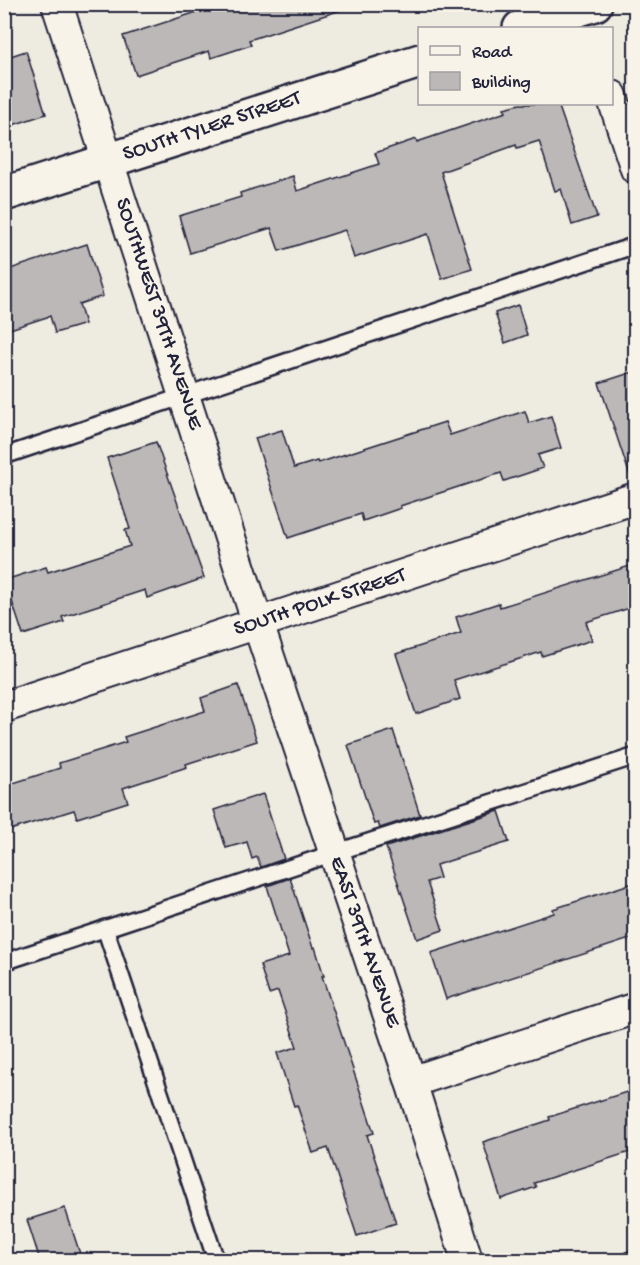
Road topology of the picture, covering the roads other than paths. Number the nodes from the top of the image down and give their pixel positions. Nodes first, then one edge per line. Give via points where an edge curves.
1 (57, 4) edge
2 (587, 12) edge
3 (524, 27) edge
4 (418, 62) edge
5 (613, 99) edge
6 (109, 160) junction
7 (636, 169) edge
8 (4, 194) edge
9 (636, 245) edge
10 (185, 397) junction
11 (4, 456) edge
12 (636, 498) edge
13 (258, 624) junction
14 (4, 707) edge
15 (636, 756) edge
16 (334, 853) junction
17 (105, 928) junction
18 (4, 962) edge
19 (636, 1008) edge
20 (411, 1082) junction
21 (636, 1259) edge
22 (216, 1260) edge
23 (467, 1260) edge
24 (630, 1260) edge

1 - 6 street, SOUTHWEST 39TH AVENUE
2 - 3 main road
4 - 6 main road, SOUTH TYLER STREET
5 - 7 street
6 - 8 main road, SOUTH TYLER STREET
6 - 10 street, SOUTHWEST 39TH AVENUE
9 - 10 lane
10 - 11 lane
10 - 13 street, SOUTHWEST 39TH AVENUE
12 - 13 street, SOUTH POLK STREET
13 - 14 street, SOUTH POLK STREET
13 - 16 street, EAST 39TH AVENUE
15 - 16 lane
16 - 17 lane
16 - 20 street, EAST 39TH AVENUE
17 - 18 lane
17 - 22 lane
19 - 20 street
20 - 23 street, EAST 39TH AVENUE
21 - 24 lane

